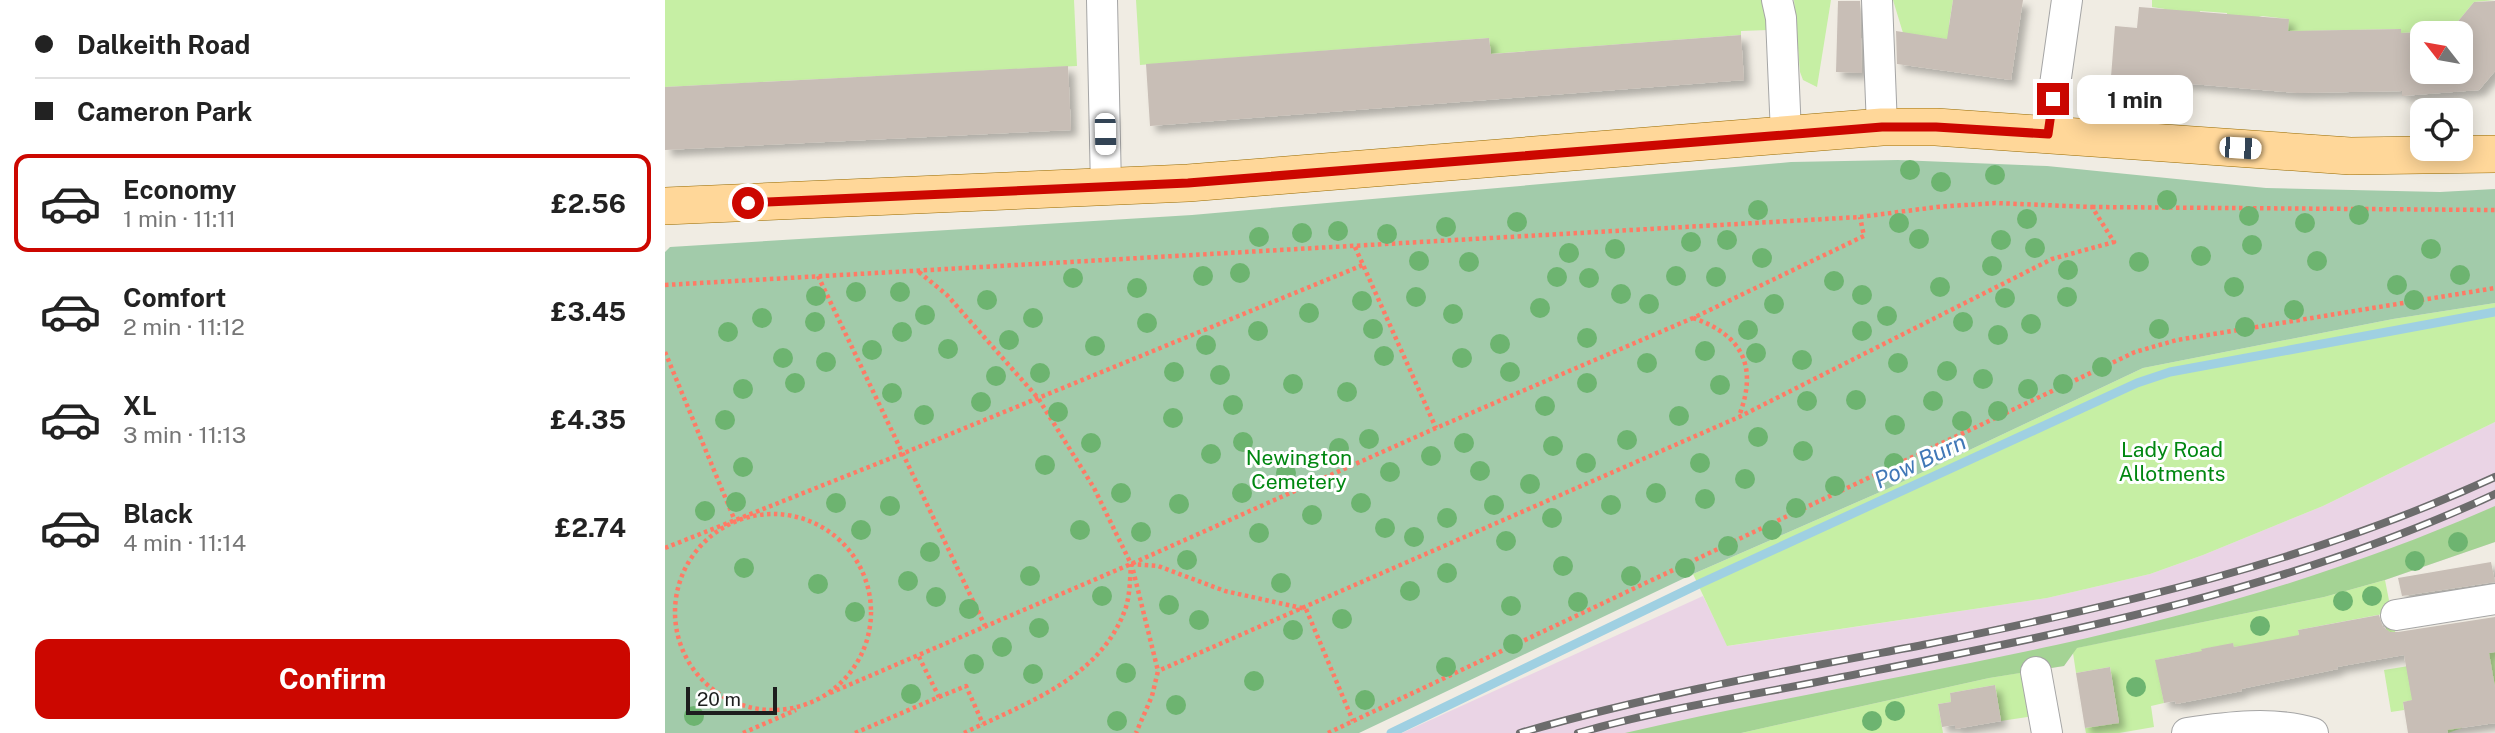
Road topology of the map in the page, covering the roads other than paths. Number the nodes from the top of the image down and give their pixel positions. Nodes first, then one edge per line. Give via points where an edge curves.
1 (1102, 0) edge
2 (1777, 0) edge
3 (1877, 0) edge
4 (2067, 0) edge
5 (1882, 127) junction
6 (1786, 134) junction
7 (2048, 134) junction
8 (2495, 154) edge
9 (1106, 188) junction
10 (665, 206) edge
11 (2495, 599) edge
12 (2396, 615) dead end
13 (2036, 672) dead end
14 (2047, 733) edge
15 (2187, 733) edge
16 (2313, 733) edge

1 - 9 street
2 - 6 street
3 - 5 street
4 - 7 street
5 - 6 main road
5 - 7 main road
6 - 9 main road
7 - 8 main road via 2350,156
9 - 10 main road
11 - 12 street
13 - 14 street
15 - 16 street via 2255,727

